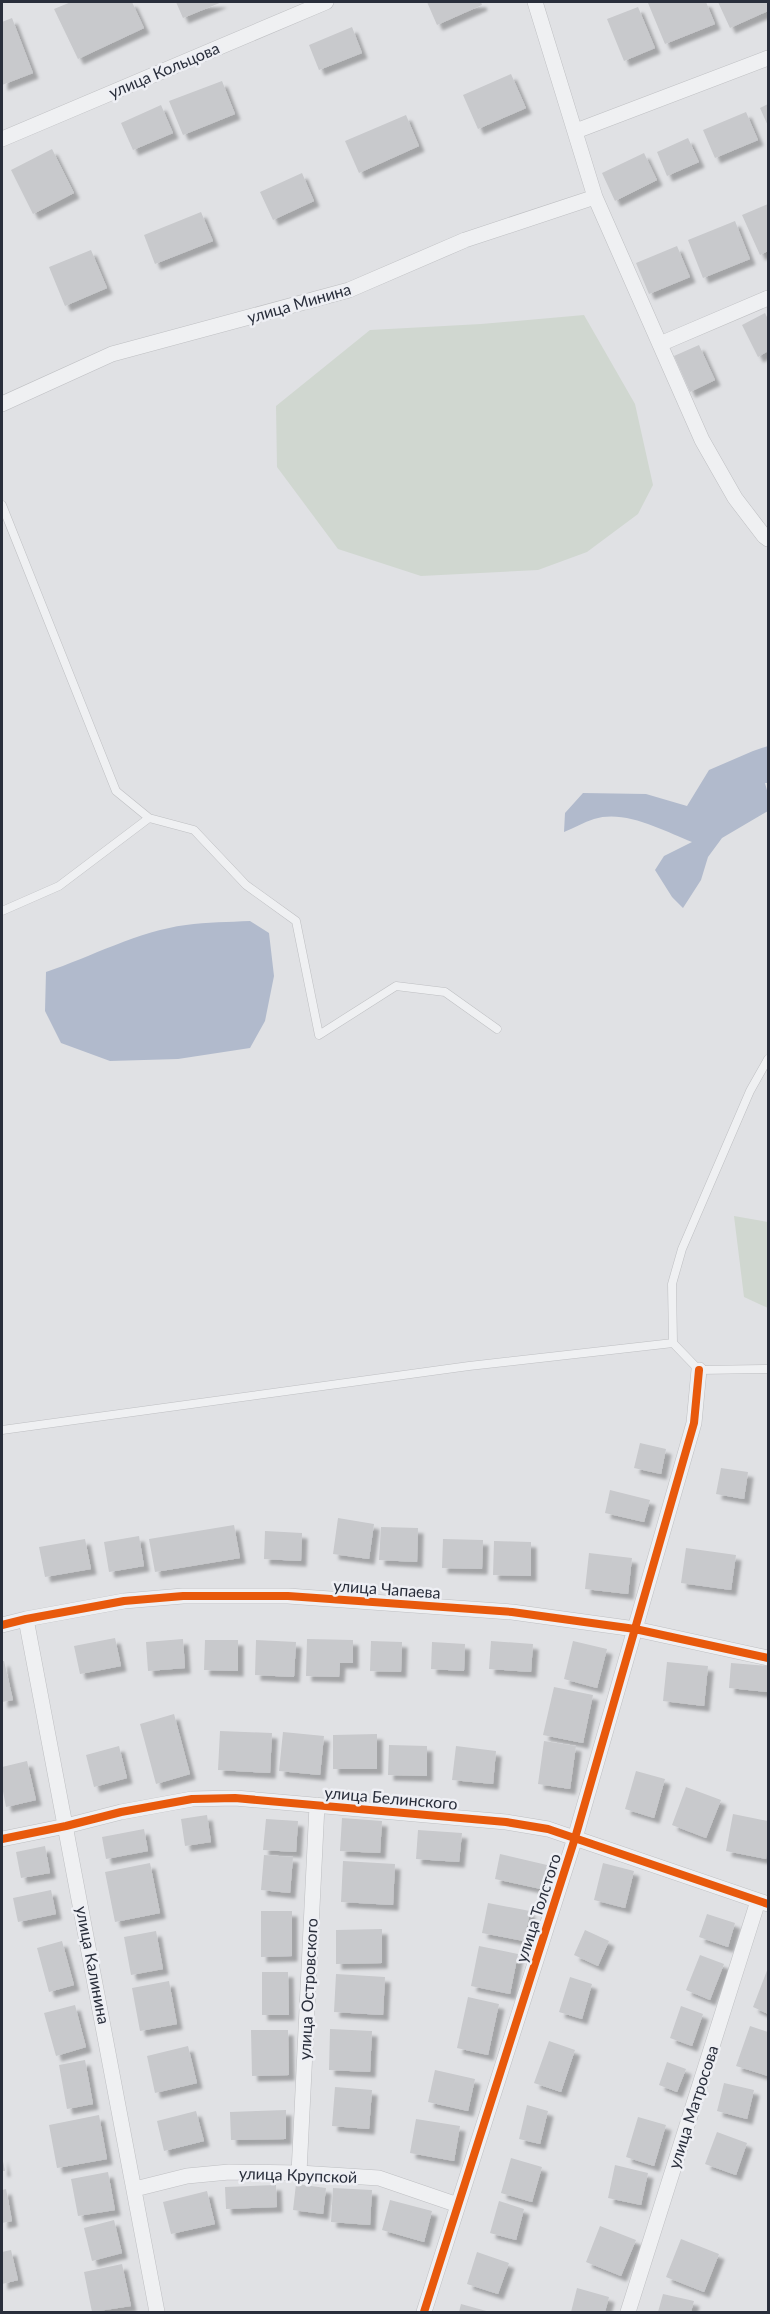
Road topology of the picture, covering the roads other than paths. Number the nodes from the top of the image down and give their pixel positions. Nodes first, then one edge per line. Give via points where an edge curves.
1 (326, 2) edge
2 (535, 2) edge
3 (768, 58) edge
4 (576, 131) junction
5 (2, 139) edge
6 (596, 197) junction
7 (768, 298) edge
8 (660, 344) junction
9 (2, 404) edge
10 (2, 505) edge
11 (768, 539) edge
12 (149, 818) junction
13 (2, 911) edge
14 (497, 1029) dead end
15 (768, 1059) edge
16 (673, 1343) junction
17 (768, 1369) edge
18 (699, 1370) junction
19 (2, 1430) edge
20 (26, 1619) junction
21 (2, 1625) edge
22 (635, 1629) junction
23 (768, 1658) edge
24 (317, 1805) junction
25 (66, 1826) junction
26 (575, 1838) junction
27 (2, 1839) edge
28 (763, 1903) edge
29 (299, 2173) junction
30 (135, 2189) junction
31 (458, 2205) junction
32 (157, 2313) edge
33 (424, 2313) edge
34 (628, 2313) edge

1 - 5 street, улица Кольцова
2 - 4 street
3 - 4 street
4 - 6 street
6 - 8 street
6 - 9 street, улица Минина via 465,240 349,290 112,354
7 - 8 street
8 - 11 street via 702,440 735,498
10 - 12 lane via 116,791
12 - 13 lane via 59,886
12 - 14 lane via 194,830 246,885 296,921 319,1035 396,986 445,992
15 - 16 lane via 750,1091 682,1249 672,1284
16 - 18 lane
16 - 19 lane via 469,1366
17 - 18 lane
18 - 22 street, улица Толстого via 694,1423
20 - 21 street, улица Чапаева
20 - 22 street, улица Чапаева via 124,1601 183,1596 288,1596 512,1612
20 - 25 street, улица Калинина
22 - 23 street, улица Чапаева
22 - 26 street, улица Толстого
24 - 25 street, улица Белинского via 235,1798 192,1799
24 - 26 street, улица Белинского via 506,1822
24 - 29 street, улица Островского
25 - 27 street, улица Белинского
25 - 30 street, улица Калинина
26 - 28 street, улица Белинского
26 - 31 street, улица Толстого
28 - 34 street, улица Матросова
29 - 30 street, улица Крупской via 198,2175
29 - 31 street, улица Крупской via 379,2178
30 - 32 street, улица Калинина
31 - 33 street, улица Толстого

